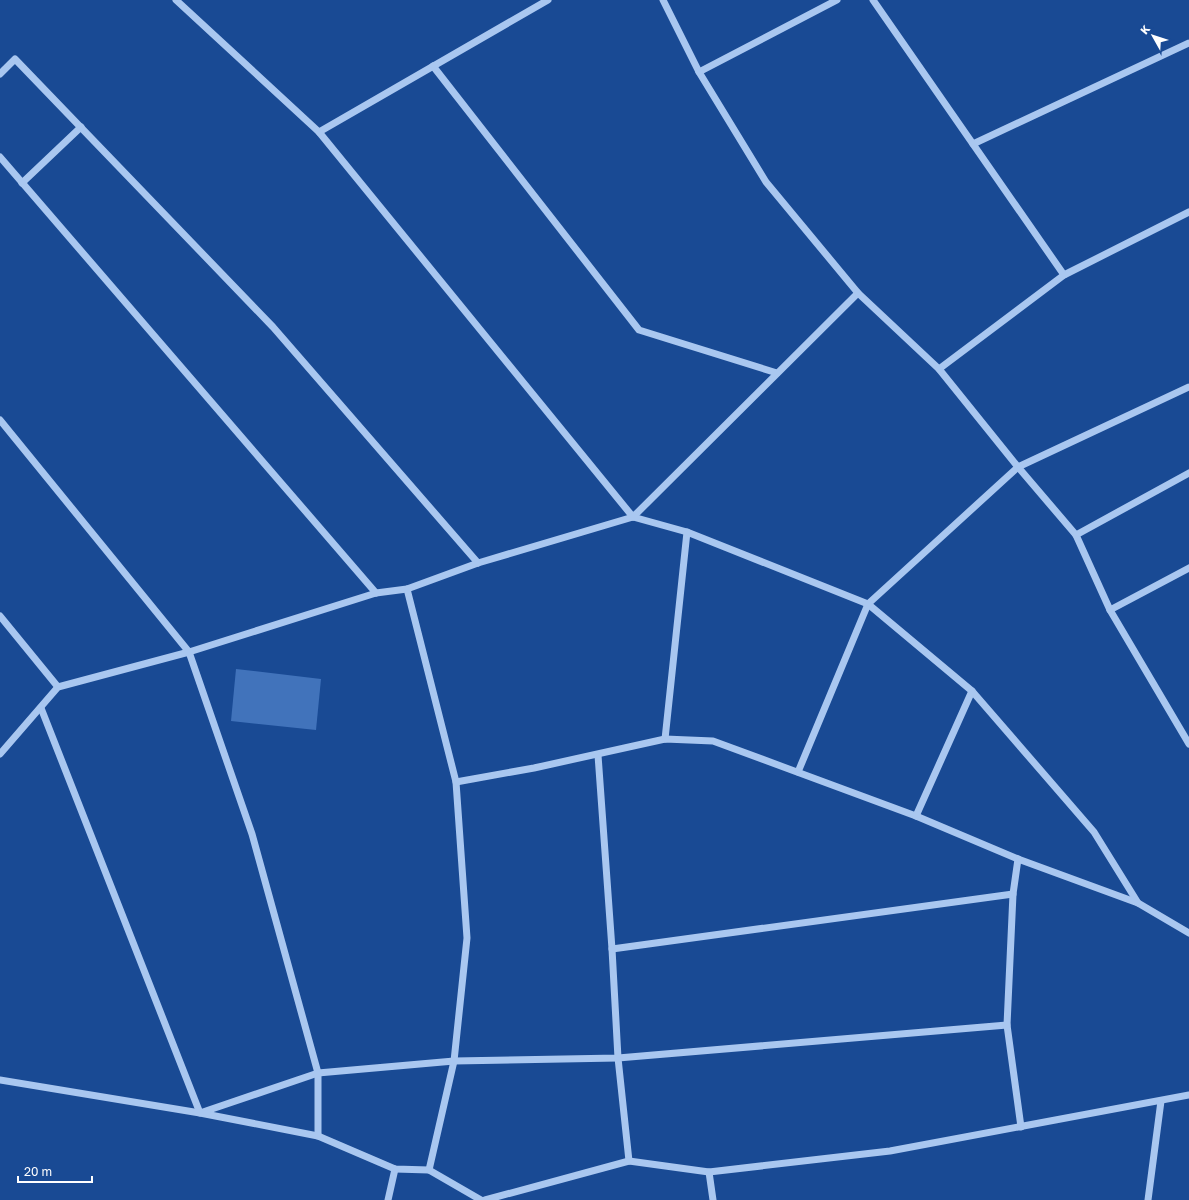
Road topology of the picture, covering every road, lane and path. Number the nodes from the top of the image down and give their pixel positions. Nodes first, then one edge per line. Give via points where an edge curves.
1 (548, 0) edge
2 (663, 0) edge
3 (837, 0) edge
4 (873, 0) edge
5 (178, 1) edge
6 (1189, 43) edge
7 (433, 66) junction
8 (699, 72) junction
9 (0, 74) edge
10 (81, 127) junction
11 (319, 132) junction
12 (973, 144) junction
13 (0, 157) edge
14 (22, 183) junction
15 (1189, 212) edge
16 (1064, 275) junction
17 (858, 293) junction
18 (939, 369) junction
19 (777, 373) junction
20 (1189, 387) edge
21 (0, 420) edge
22 (1018, 467) junction
23 (1189, 473) edge
24 (633, 517) junction
25 (687, 532) junction
26 (1076, 534) junction
27 (478, 564) junction
28 (1189, 568) edge
29 (407, 589) junction
30 (376, 594) junction
31 (868, 604) junction
32 (1110, 610) junction
33 (0, 616) edge
34 (189, 652) junction
35 (58, 688) junction
36 (972, 691) junction
37 (41, 708) junction
38 (665, 738) junction
39 (1189, 744) edge
40 (0, 754) edge
41 (598, 754) junction
42 (798, 772) junction
43 (456, 782) junction
44 (916, 816) junction
45 (1018, 859) junction
46 (1013, 894) junction
47 (1138, 903) junction
48 (1189, 933) edge
49 (612, 949) junction
50 (1007, 1025) junction
51 (618, 1058) junction
52 (454, 1061) junction
53 (318, 1073) junction
54 (0, 1080) edge
55 (1189, 1095) edge
56 (1161, 1101) junction
57 (200, 1113) junction
58 (1021, 1127) junction
59 (318, 1136) junction
60 (628, 1161) junction
61 (395, 1169) junction
62 (429, 1170) junction
63 (709, 1172) junction
64 (388, 1200) edge
65 (481, 1200) edge
66 (485, 1200) edge
67 (713, 1200) edge
68 (1148, 1200) edge

1 - 7 street
2 - 8 street
3 - 8 street
4 - 12 street
5 - 11 street
6 - 12 street
7 - 11 street
7 - 19 street via 639,330
8 - 17 street via 766,182
9 - 10 street via 15,58
10 - 14 street
10 - 27 street via 273,327
11 - 24 street
12 - 16 street
13 - 14 street
14 - 30 street
15 - 16 street
16 - 18 street
17 - 18 street
17 - 19 street
18 - 22 street
19 - 24 street
20 - 22 street
21 - 34 street
22 - 26 street
22 - 31 street
23 - 26 street
24 - 25 street
24 - 27 street
25 - 31 street
25 - 38 street
26 - 32 street
27 - 29 street
28 - 32 street
29 - 30 street
29 - 43 street
30 - 34 street
31 - 36 street
31 - 42 street
32 - 39 street
33 - 35 street
34 - 35 street
34 - 53 street via 252,834
35 - 37 street
36 - 44 street
36 - 47 street via 1094,832
37 - 40 street
37 - 57 street
38 - 41 street
38 - 42 street via 713,740
41 - 43 street
41 - 49 street
42 - 44 street
43 - 52 street via 467,938
44 - 45 street
45 - 46 street
45 - 47 street
46 - 49 street
46 - 50 street
47 - 48 street
49 - 51 street
50 - 51 street
50 - 58 street
51 - 52 street
51 - 60 street
52 - 53 street
52 - 62 street
53 - 57 street
53 - 59 street
54 - 57 street
55 - 56 street
56 - 58 street
56 - 68 street
57 - 59 street
58 - 63 street via 890,1151
59 - 61 street
60 - 63 street
60 - 66 street
61 - 62 street
61 - 64 street
62 - 65 street
63 - 67 street

